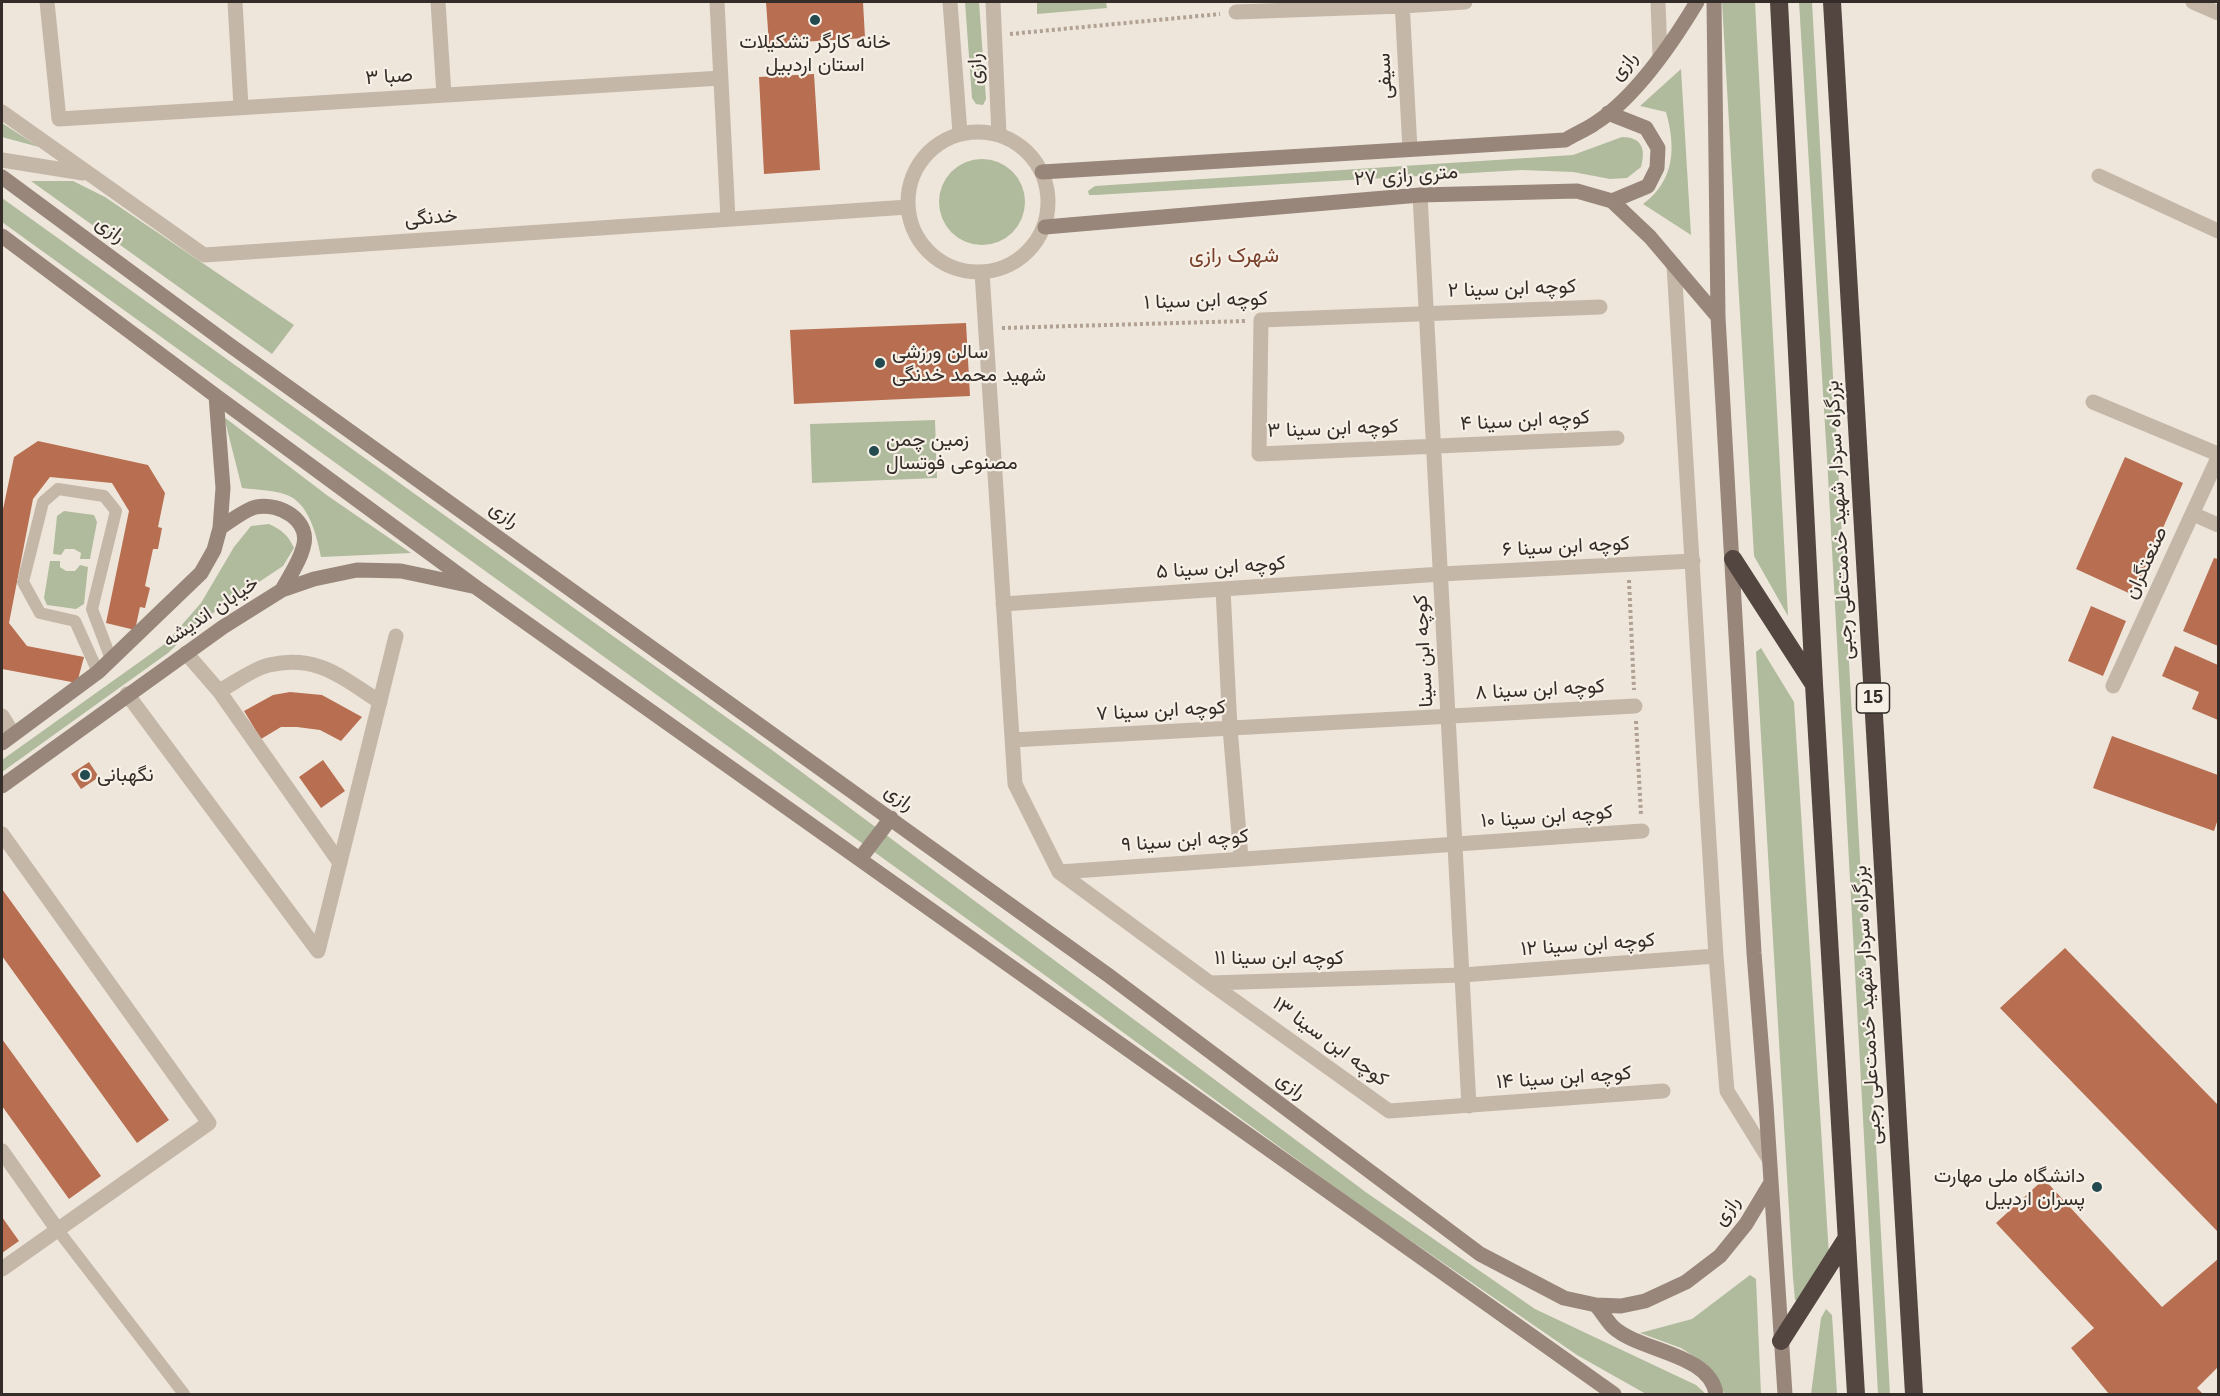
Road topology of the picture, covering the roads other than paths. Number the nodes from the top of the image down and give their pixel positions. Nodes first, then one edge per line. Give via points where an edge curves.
1 (47, 2) edge
2 (235, 2) edge
3 (438, 2) edge
4 (717, 2) edge
5 (950, 2) edge
6 (993, 2) edge
7 (1465, 2) edge
8 (1658, 2) edge
9 (1697, 2) edge
10 (1714, 2) edge
11 (1779, 2) edge
12 (1832, 2) edge
13 (2193, 2) edge
14 (1402, 4) edge
15 (1236, 12) road end
16 (2218, 13) edge
17 (1660, 55) junction
18 (721, 78) junction
19 (444, 95) junction
20 (242, 107) junction
21 (2, 112) edge
22 (1608, 112) junction
23 (960, 134) junction
24 (999, 135) junction
25 (1565, 140) joint
26 (1410, 149) junction
27 (2, 160) edge
28 (1042, 172) junction
29 (86, 173) junction
30 (2099, 176) dead end
31 (2, 177) edge
32 (1420, 195) junction
33 (1612, 201) junction
34 (908, 207) junction
35 (728, 219) junction
36 (1045, 227) junction
37 (2218, 231) edge
38 (2, 236) edge
39 (1674, 265) junction
40 (982, 273) junction
41 (1600, 307) dead end
42 (1426, 313) junction
43 (1718, 317) junction
44 (1261, 320) joint
45 (216, 396) junction
46 (2093, 402) dead end
47 (1617, 438) dead end
48 (1434, 446) junction
49 (2218, 456) edge
50 (2193, 514) junction
51 (2218, 525) edge
52 (220, 528) junction
53 (1733, 559) junction
54 (1693, 561) junction
55 (1441, 574) junction
56 (477, 588) junction
57 (1223, 589) junction
58 (282, 590) junction
59 (1003, 604) junction
60 (396, 636) dead end
61 (186, 653) junction
62 (111, 659) junction
63 (98, 672) junction
64 (1814, 684) junction
65 (2113, 686) dead end
66 (219, 691) junction
67 (128, 694) junction
68 (380, 702) junction
69 (1635, 706) dead end
70 (2, 716) edge
71 (1448, 716) junction
72 (1230, 728) junction
73 (7, 739) edge
74 (1012, 740) junction
75 (2, 786) edge
76 (891, 818) junction
77 (1642, 831) dead end
78 (2, 834) edge
79 (1455, 845) junction
80 (1241, 858) junction
81 (860, 859) junction
82 (339, 863) junction
83 (1059, 872) junction
84 (1716, 956) junction
85 (1462, 975) junction
86 (1210, 983) junction
87 (1663, 1091) dead end
88 (1469, 1106) junction
89 (2, 1151) edge
90 (1769, 1159) junction
91 (1770, 1184) junction
92 (57, 1228) junction
93 (1846, 1239) junction
94 (2, 1269) edge
95 (1596, 1305) junction
96 (1781, 1341) junction
97 (184, 1395) edge
98 (1614, 1395) edge
99 (1716, 1395) edge
100 (1785, 1395) edge
101 (1856, 1395) edge
102 (1914, 1395) edge

1 - 20 street, صبا ۳ via 58,119
2 - 20 street
3 - 19 street
4 - 18 street
5 - 23 street, رازی
6 - 24 street, رازی
7 - 14 street
8 - 17 street
9 - 17 street, رازی
10 - 43 street
11 - 64 highway, بزرگراه سردار شهید خدمت‌علی رجبی
12 - 102 highway, بزرگراه سردار شهید خدمت‌علی رجبی / 15
13 - 16 street
14 - 15 street
14 - 26 street, سیفی
17 - 22 street, رازی
18 - 19 street, صبا ۳
18 - 35 street
19 - 20 street, صبا ۳
21 - 29 street, خدنگی
22 - 25 street, رازی
22 - 33 street via 1646,128 1658,148 1658,168 1647,186
23 - 24 street via 980,131
23 - 34 street via 938,144 921,161 910,183
24 - 28 street via 1017,143
25 - 26 street, ۲۷ متری رازی
26 - 28 street, ۲۷ متری رازی
27 - 29 street
28 - 36 street via 1048,190
29 - 35 street, خدنگی via 204,255
30 - 37 street
31 - 76 street, رازی via 231,346
32 - 33 street, ۲۷ متری رازی via 1577,191
32 - 36 street, ۲۷ متری رازی
32 - 42 street, کوچه ابن سینا
33 - 39 street, ۲۷ متری رازی
34 - 35 street, خدنگی
34 - 40 street via 913,229 924,247 941,262 961,271
36 - 40 street via 1035,245 1020,259
38 - 45 street
39 - 43 street, ۲۷ متری رازی
39 - 54 street
40 - 59 street
41 - 42 street, کوچه ابن سینا ۲
42 - 44 street, کوچه ابن سینا ۱
42 - 48 street, کوچه ابن سینا
43 - 53 street
44 - 48 street, کوچه ابن سینا ۳ via 1259,454
45 - 52 street, خیابان اندیشه via 224,488
45 - 56 street
46 - 49 street
47 - 48 street, کوچه ابن سینا ۴
48 - 55 street, کوچه ابن سینا
49 - 50 street, صنعتگران
50 - 51 street
50 - 65 street, صنعتگران
52 - 58 street via 256,507 281,508 295,517 303,532 304,546
52 - 62 street, خیابان اندیشه via 214,550 201,573
53 - 64 highway
53 - 90 street
54 - 55 street, کوچه ابن سینا ۶
54 - 84 street
55 - 57 street, کوچه ابن سینا ۵
55 - 71 street, کوچه ابن سینا
56 - 58 street, خیابان اندیشه via 401,570 357,570
56 - 81 street
57 - 59 street, کوچه ابن سینا ۵
57 - 72 street
58 - 61 street, خیابان اندیشه
59 - 74 street
60 - 68 street
61 - 66 street
61 - 67 street, خیابان اندیشه
62 - 63 street, خیابان اندیشه
62 - 63 lane via 92,609 116,511 104,496 58,489 43,502 23,582 39,613 75,621
63 - 73 street, خیابان اندیشه
64 - 93 highway, بزرگراه سردار شهید خدمت‌علی رجبی
66 - 68 street via 267,665 301,662 332,671
66 - 82 street
67 - 75 street, خیابان اندیشه
67 - 82 street via 318,951
68 - 82 street
69 - 71 street, کوچه ابن سینا ۸
70 - 73 street
71 - 72 street, کوچه ابن سینا ۷
71 - 79 street, کوچه ابن سینا
72 - 74 street, کوچه ابن سینا ۷
72 - 80 street
74 - 83 street via 1015,784
76 - 81 street
76 - 95 street, رازی via 1108,975 1479,1254 1564,1298
77 - 79 street, کوچه ابن سینا ۱۰
78 - 92 street via 209,1123
79 - 80 street, کوچه ابن سینا ۹
79 - 85 street, کوچه ابن سینا
80 - 83 street, کوچه ابن سینا ۹
81 - 98 street
83 - 86 street, کوچه ابن سینا ۱۱
84 - 85 street, کوچه ابن سینا ۱۲
84 - 90 street via 1727,1091
85 - 86 street, کوچه ابن سینا ۱۱
85 - 88 street, کوچه ابن سینا
86 - 88 street, کوچه ابن سینا ۱۳ via 1389,1111
87 - 88 street, کوچه ابن سینا ۱۴
89 - 92 street
90 - 91 street
91 - 95 street, رازی via 1746,1224 1720,1256 1686,1281 1645,1300 1621,1306
91 - 96 street
92 - 94 street
92 - 97 lane
93 - 96 highway
93 - 101 highway, بزرگراه سردار شهید خدمت‌علی رجبی
95 - 99 street via 1614,1328 1637,1342 1692,1364 1715,1387
96 - 100 street

